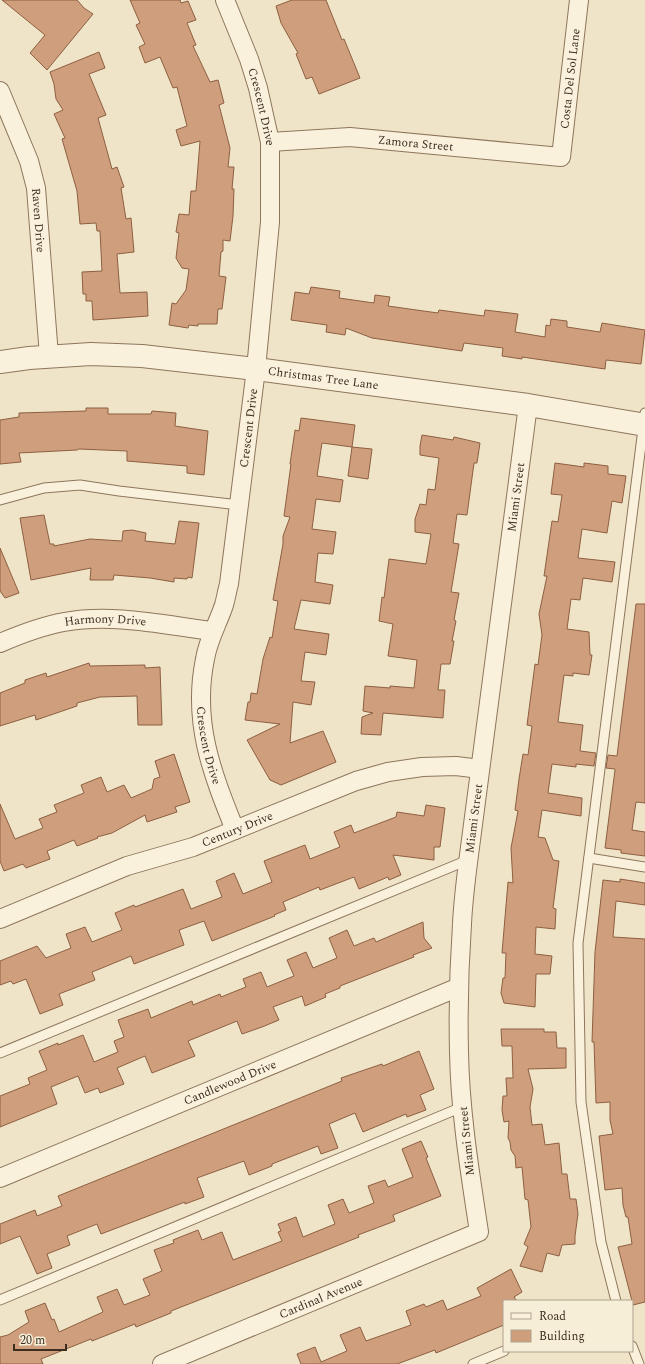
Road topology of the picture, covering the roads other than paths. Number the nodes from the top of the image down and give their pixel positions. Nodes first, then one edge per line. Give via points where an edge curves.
1 (225, 0) edge
2 (578, 0) edge
3 (0, 91) edge
4 (270, 142) junction
5 (561, 157) joint
6 (50, 356) junction
7 (0, 362) edge
8 (256, 369) junction
9 (528, 405) junction
10 (644, 421) edge
11 (0, 500) edge
12 (239, 505) junction
13 (213, 631) junction
14 (0, 643) edge
15 (480, 769) junction
16 (235, 830) junction
17 (589, 858) junction
18 (468, 860) junction
19 (645, 867) edge
20 (0, 919) edge
21 (459, 987) junction
22 (0, 1053) edge
23 (462, 1107) junction
24 (0, 1178) edge
25 (479, 1232) joint
26 (0, 1300) edge
27 (616, 1300) edge
28 (633, 1349) edge
29 (503, 1351) edge
30 (162, 1364) edge
31 (473, 1364) edge
32 (639, 1364) edge

1 - 4 street, Crescent Drive via 254,73
2 - 5 street, Costa Del Sol Lane
3 - 6 street, Raven Drive via 29,161 36,188
4 - 5 street, Zamora Street via 350,136
4 - 8 street, Crescent Drive via 270,222
6 - 7 street, Christmas Tree Lane
6 - 8 street, Christmas Tree Lane via 142,356
8 - 9 street, Christmas Tree Lane
8 - 12 street, Crescent Drive
9 - 10 street, Christmas Tree Lane
9 - 15 street, Miami Street
10 - 17 lane
11 - 12 lane via 44,488 80,485
12 - 13 street, Crescent Drive via 229,584 224,605
13 - 14 street, Harmony Drive via 130,620 97,619 64,622 28,631
13 - 16 street, Crescent Drive via 201,683 201,711 205,744 214,777
15 - 16 street, Century Drive via 456,766 422,767 388,772 356,781
15 - 18 street, Miami Street
16 - 20 street, Century Drive via 193,847 127,866
17 - 19 lane
17 - 27 lane via 578,943 581,1102 601,1242
18 - 21 street, Miami Street
18 - 22 lane
21 - 23 street, Miami Street
21 - 24 street, Candlewood Drive
23 - 25 street, Miami Street
23 - 26 lane
25 - 30 street, Cardinal Avenue
28 - 32 lane
29 - 31 lane

